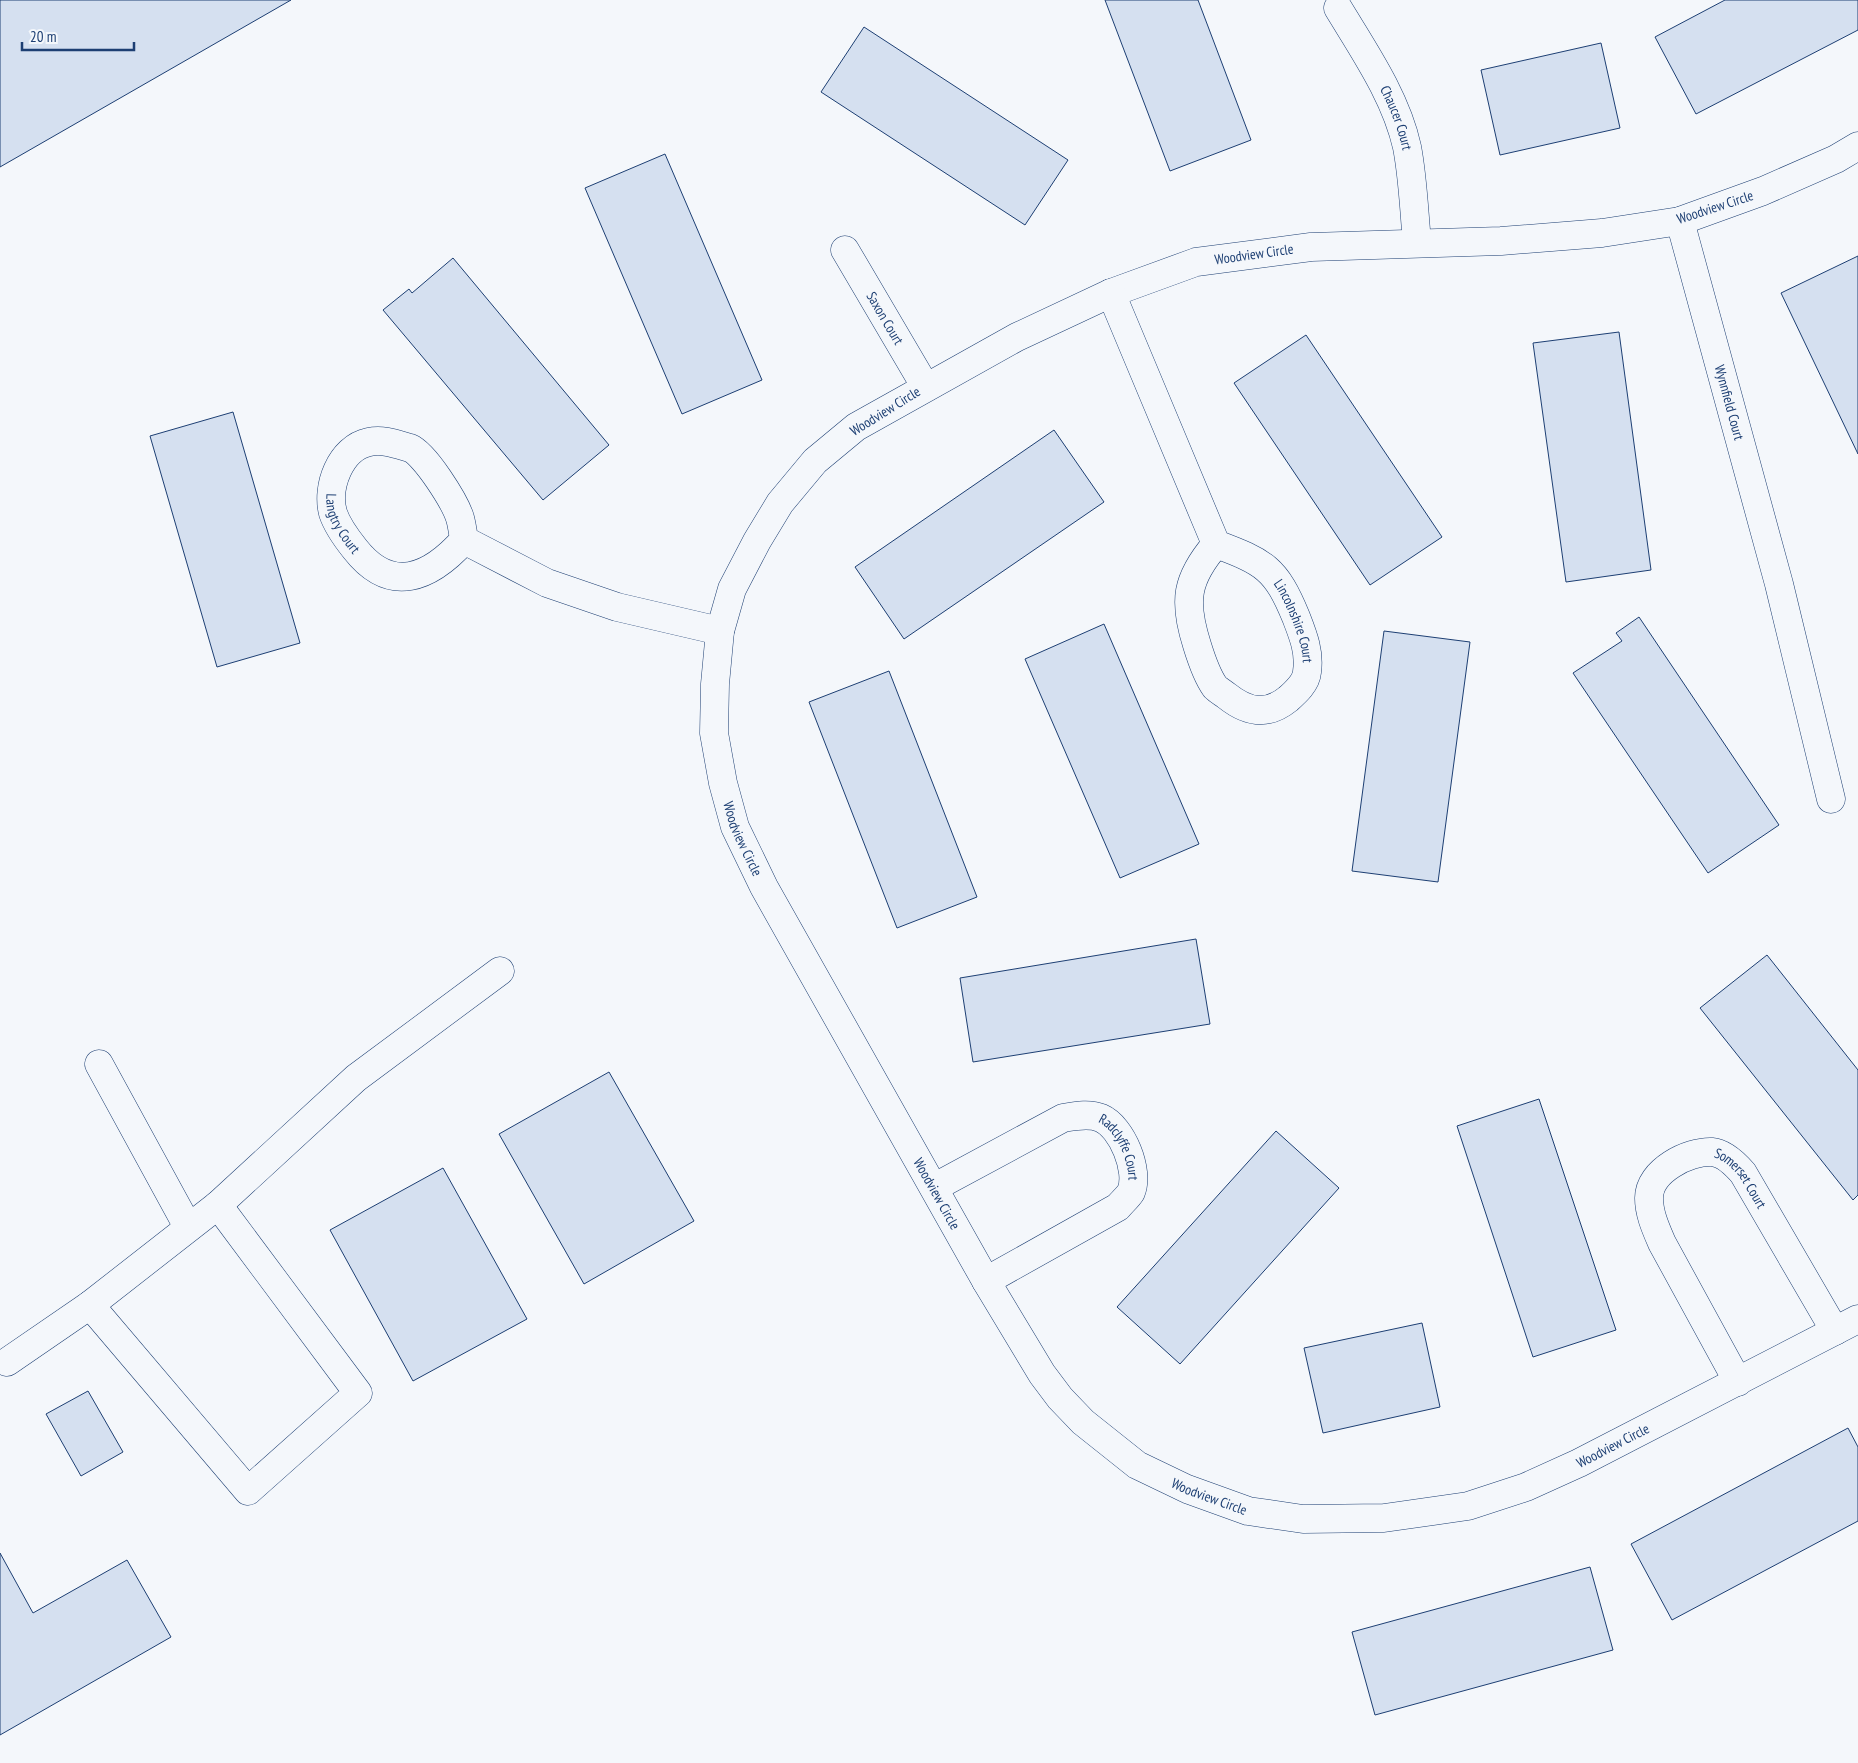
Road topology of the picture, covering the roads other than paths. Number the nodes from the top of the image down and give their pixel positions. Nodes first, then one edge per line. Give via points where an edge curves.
1 (1338, 8) dead end
2 (1858, 146) edge
3 (1680, 221) junction
4 (1417, 242) junction
5 (845, 250) dead end
6 (1111, 293) junction
7 (925, 386) junction
8 (464, 540) junction
9 (1216, 544) junction
10 (720, 631) junction
11 (1831, 799) dead end
12 (500, 971) dead end
13 (98, 1064) dead end
14 (935, 1187) junction
15 (218, 1205) junction
16 (188, 1227) junction
17 (986, 1281) junction
18 (90, 1305) junction
19 (1847, 1325) edge
20 (2, 1360) edge
21 (1738, 1382) junction

1 - 4 street, Chaucer Court via 1377,73 1396,114 1407,148
2 - 3 street, Woodview Circle via 1764,191
3 - 4 street, Woodview Circle via 1602,233 1500,241
3 - 11 street, Wynnfield Court via 1779,584
4 - 6 street, Woodview Circle via 1311,247 1196,262
5 - 7 street, Saxon Court
6 - 7 street, Woodview Circle via 1017,337
6 - 9 street
7 - 10 street, Woodview Circle via 856,427 815,461 780,503 757,541 732,589
8 - 8 street, Langtry Court via 448,558 420,574 404,578 384,575 363,559 333,513 332,490 336,472 348,455 368,442 390,441 413,450 449,495 460,517
8 - 10 street via 548,583 618,607
9 - 9 street, Lincolnshire Court via 1253,558 1272,571 1285,591 1306,645 1308,673 1298,690 1282,704 1263,711 1241,707 1215,688 1189,621 1189,592 1200,564
10 - 14 street, Woodview Circle via 714,733 735,828 764,887
12 - 15 street via 356,1078
13 - 16 street
14 - 17 street, Woodview Circle
14 - 17 street, Radclyffe Court via 1063,1118 1081,1115 1102,1118 1116,1131 1128,1150 1132,1170 1131,1191 1118,1206
15 - 16 street
15 - 18 street via 358,1393 248,1491
16 - 18 street
17 - 21 street, Woodview Circle via 1029,1354 1060,1398 1083,1422 1137,1465 1187,1489 1248,1511 1302,1519 1384,1518 1476,1503 1526,1487 1579,1463
18 - 20 street
19 - 21 street, Woodview Circle
19 - 21 street, Somerset Court via 1732,1161 1714,1152 1674,1162 1656,1180 1649,1197 1653,1221

